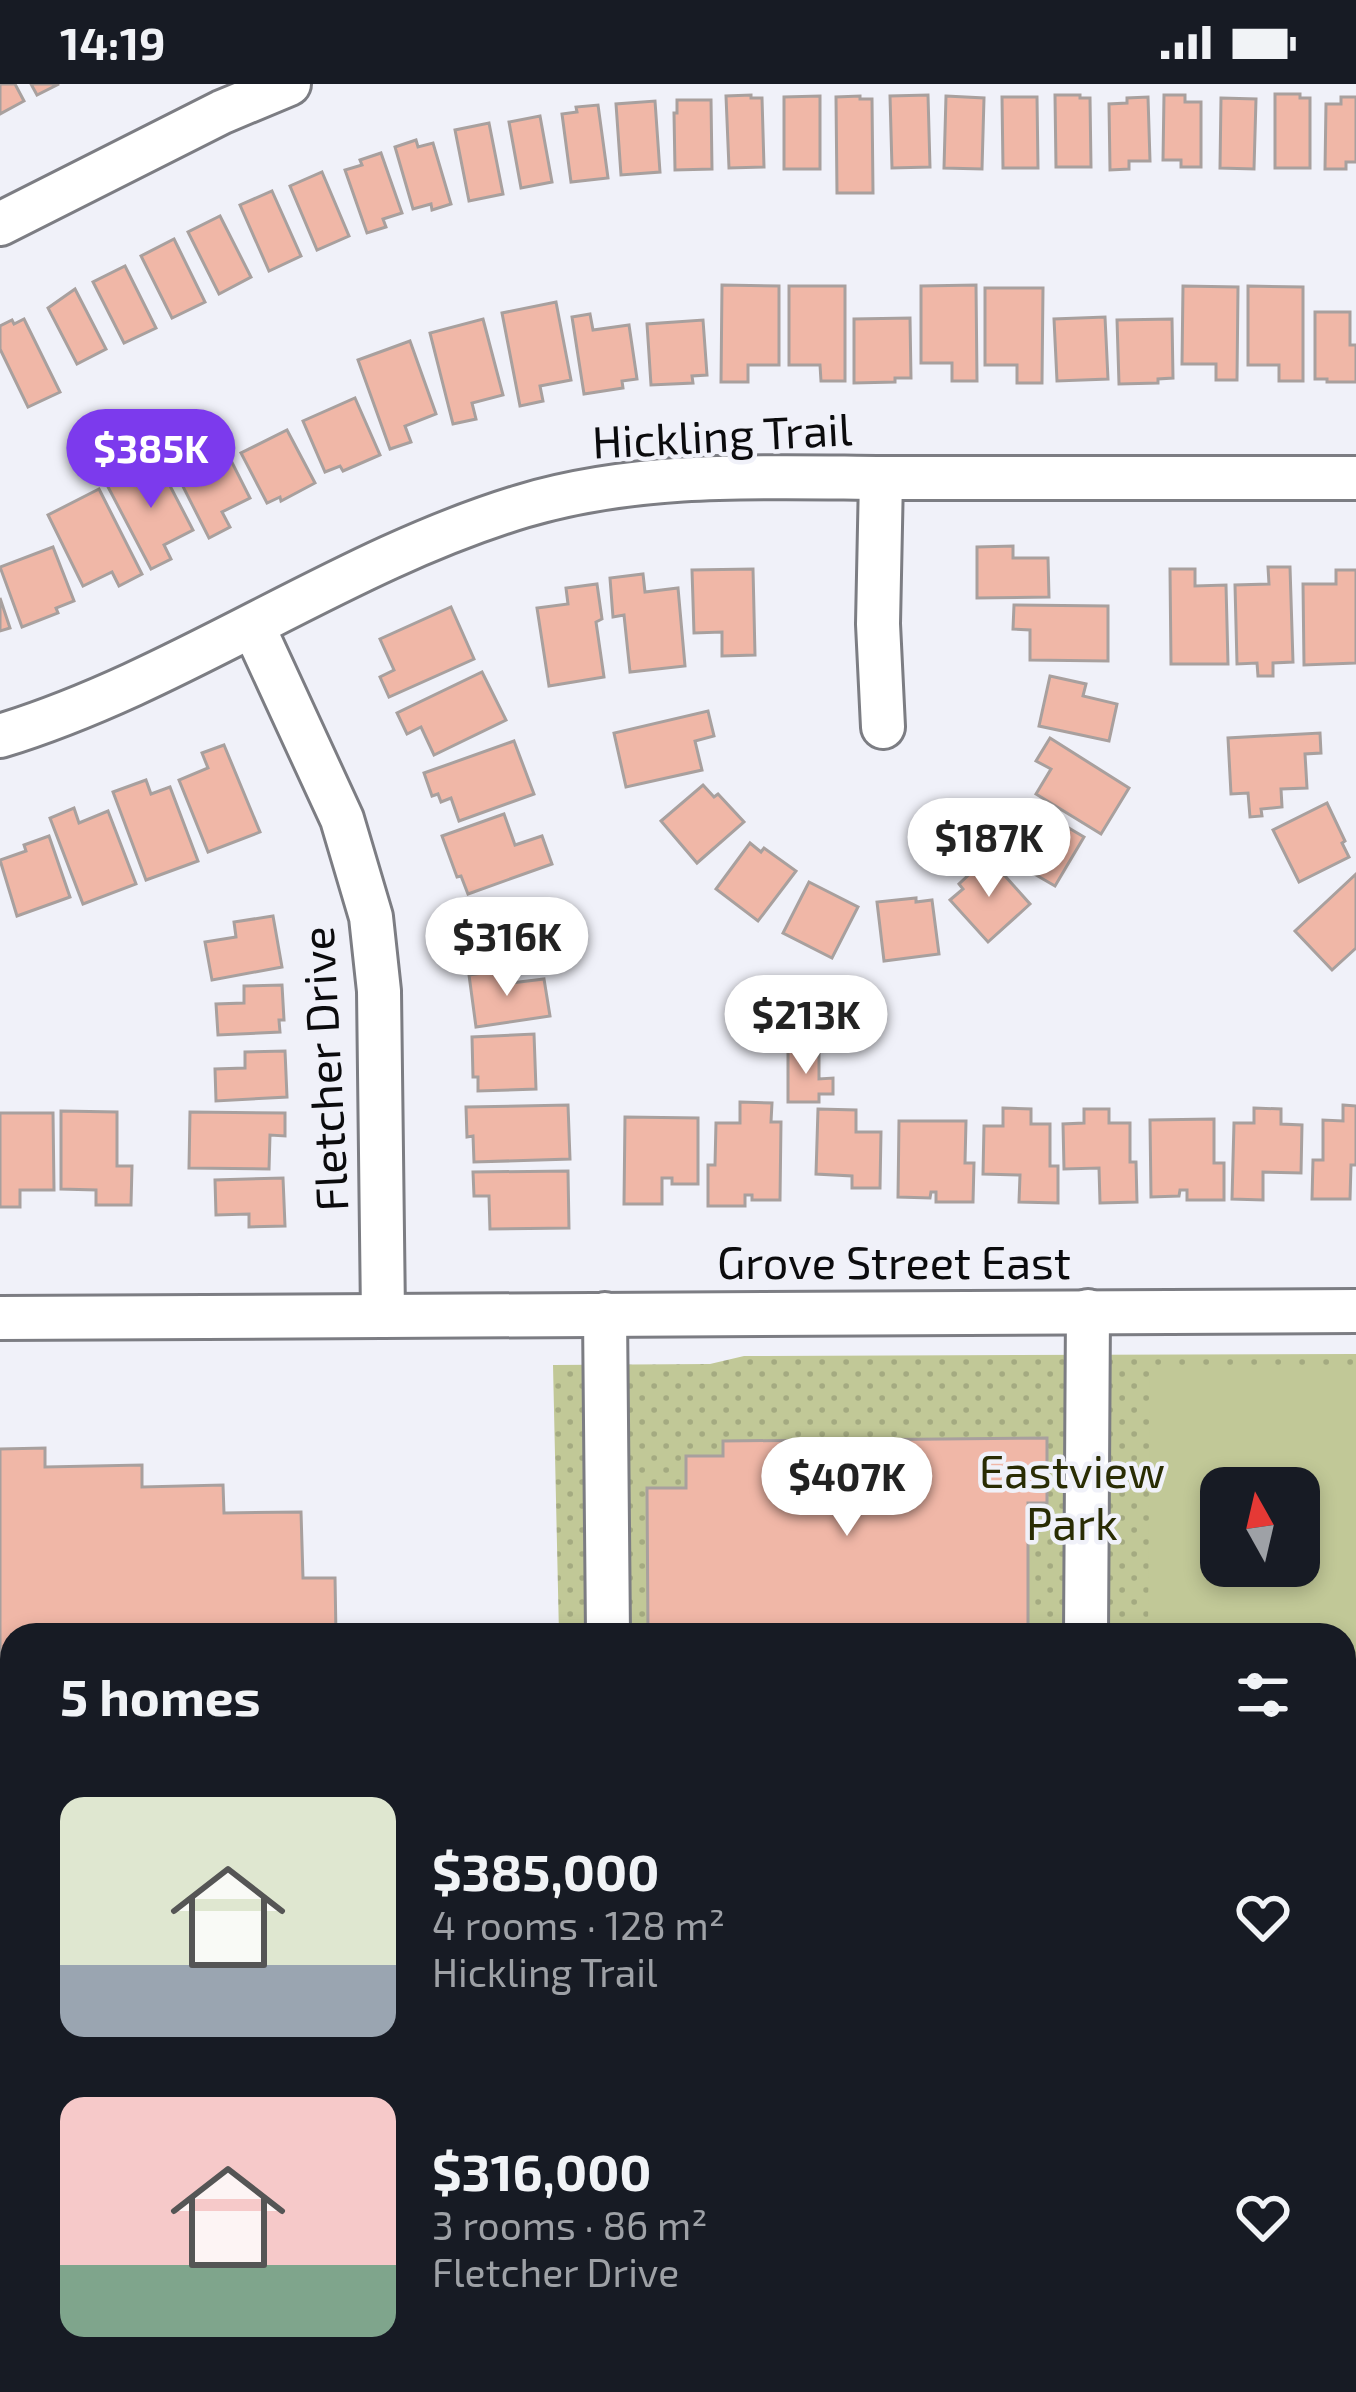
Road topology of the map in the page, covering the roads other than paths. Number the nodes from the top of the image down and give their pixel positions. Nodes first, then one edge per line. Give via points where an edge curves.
1 (289, 84) edge
2 (0, 224) edge
3 (881, 478) junction
4 (1356, 478) edge
5 (253, 626) junction
6 (883, 727) dead end
7 (0, 736) edge
8 (1088, 1311) junction
9 (1356, 1311) edge
10 (605, 1314) junction
11 (383, 1315) junction
12 (0, 1318) edge
13 (608, 1623) edge
14 (1086, 1623) edge

1 - 2 street
3 - 4 street, Hickling Trail
3 - 5 street, Hickling Trail via 765,475 585,490 461,526
3 - 6 street
5 - 7 street, Hickling Trail
5 - 11 street, Fletcher Drive via 342,819 371,916
8 - 9 street, Grove Street East
8 - 10 street, Grove Street East
8 - 14 street
10 - 11 street, Grove Street East
10 - 13 street
11 - 12 street, Grove Street East

